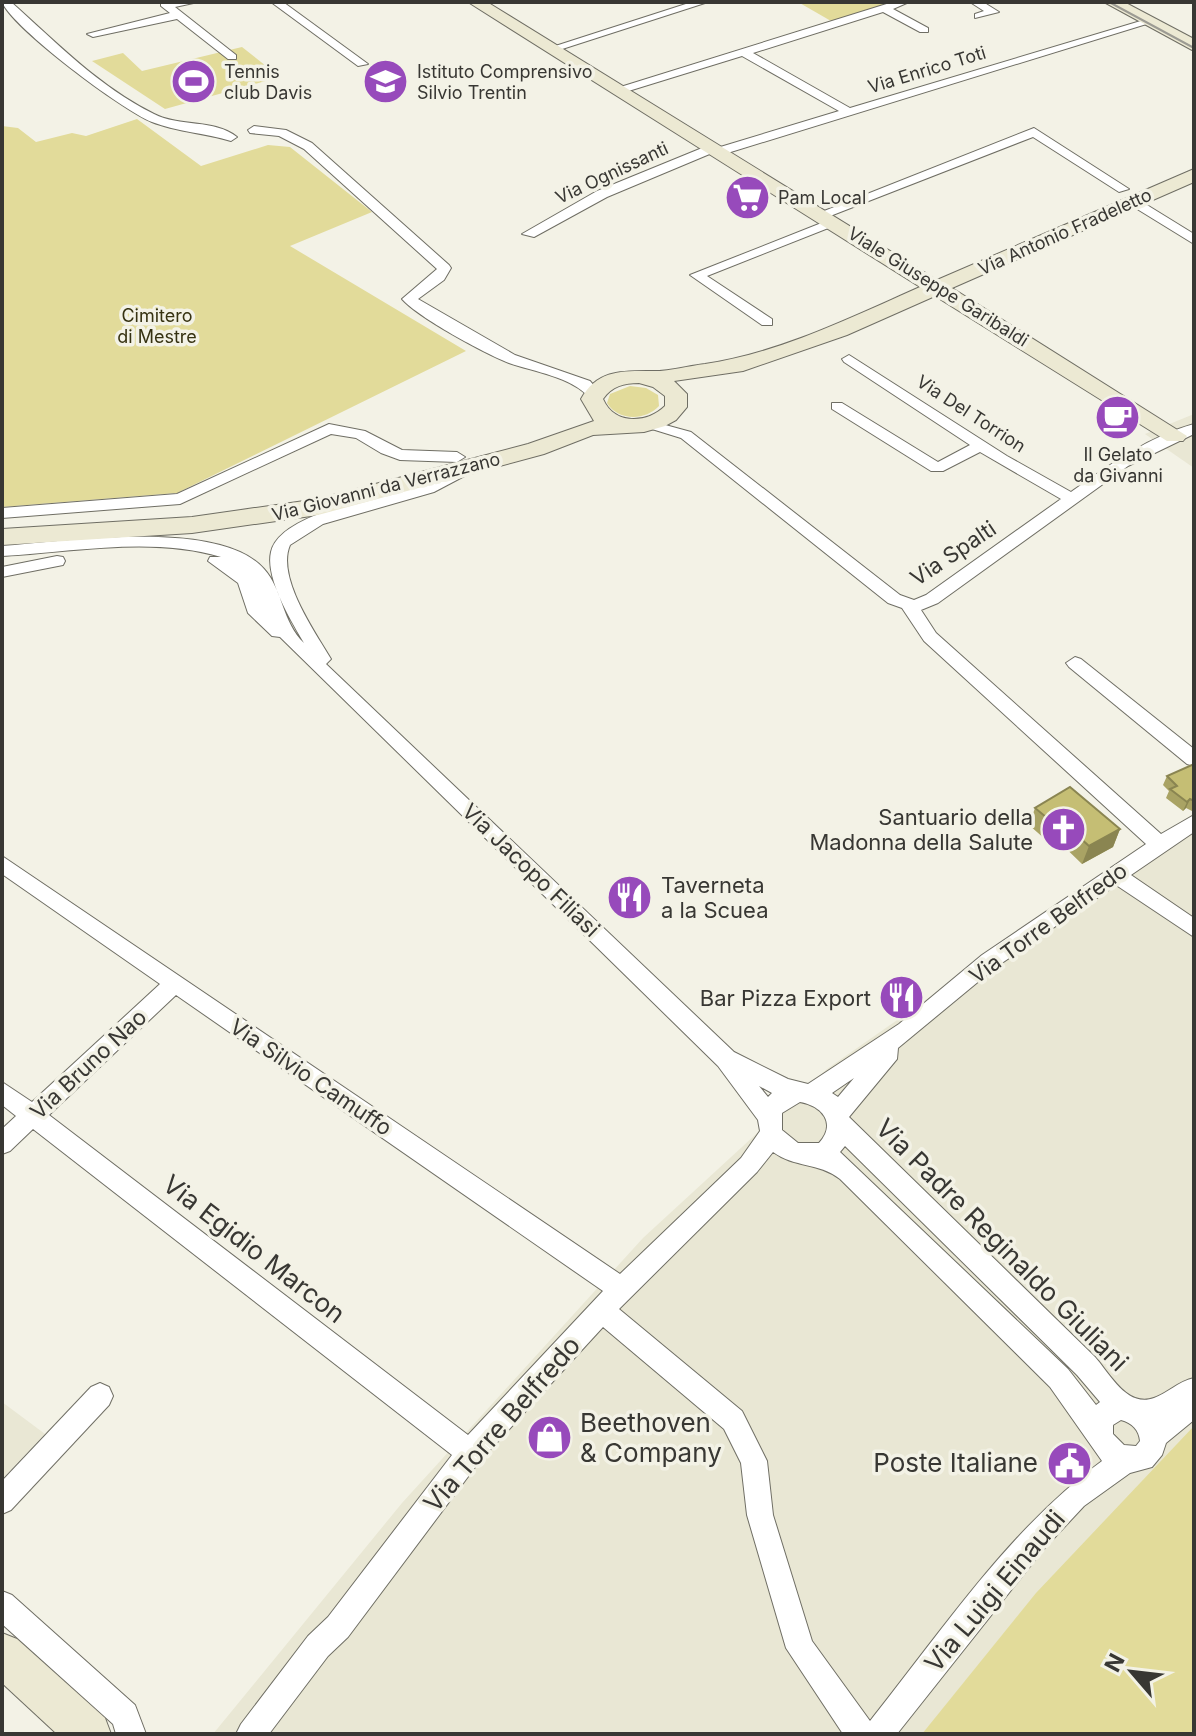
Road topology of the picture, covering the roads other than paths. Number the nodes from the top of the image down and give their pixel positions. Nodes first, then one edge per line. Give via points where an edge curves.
1 (5, 2) edge
2 (193, 2) edge
3 (276, 2) edge
4 (476, 2) edge
5 (703, 2) edge
6 (904, 2) edge
7 (975, 2) edge
8 (1112, 2) edge
9 (883, 8) junction
10 (178, 15) junction
11 (979, 16) dead end
12 (1148, 22) junction
13 (924, 30) dead end
14 (93, 34) dead end
15 (1190, 40) edge
16 (552, 49) junction
17 (743, 52) junction
18 (232, 57) dead end
19 (362, 64) dead end
20 (618, 91) junction
21 (849, 112) junction
22 (714, 150) junction
23 (1194, 175) edge
24 (1129, 195) junction
25 (827, 219) junction
26 (529, 234) dead end
27 (1194, 240) edge
28 (936, 287) junction
29 (767, 322) dead end
30 (839, 330) junction
31 (849, 359) dead end
32 (562, 374) junction
33 (621, 377) junction
34 (650, 378) junction
35 (593, 399) junction
36 (676, 406) junction
37 (837, 406) dead end
38 (621, 424) junction
39 (647, 425) junction
40 (1194, 429) edge
41 (686, 435) junction
42 (1175, 436) junction
43 (980, 446) junction
44 (1194, 449) edge
45 (460, 463) junction
46 (1072, 499) junction
47 (2, 513) edge
48 (2, 524) edge
49 (44, 535) junction
50 (2, 537) edge
51 (2, 551) edge
52 (2, 572) edge
53 (909, 605) junction
54 (292, 642) junction
55 (1075, 663) dead end
56 (336, 683) junction
57 (1194, 759) edge
58 (1194, 822) edge
59 (1159, 844) junction
60 (2, 864) edge
61 (1115, 874) junction
62 (1194, 929) edge
63 (174, 984) junction
64 (907, 1031) junction
65 (722, 1055) junction
66 (2, 1092) edge
67 (807, 1092) junction
68 (33, 1116) junction
69 (839, 1120) junction
70 (770, 1125) junction
71 (2, 1144) edge
72 (812, 1154) junction
73 (621, 1289) junction
74 (602, 1310) junction
75 (1194, 1391) edge
76 (100, 1396) dead end
77 (1194, 1399) edge
78 (1129, 1410) junction
79 (1099, 1430) junction
80 (1153, 1437) junction
81 (470, 1453) junction
82 (1125, 1460) junction
83 (2, 1501) edge
84 (2, 1605) edge
85 (2, 1654) edge
86 (93, 1732) edge
87 (131, 1734) edge
88 (251, 1734) edge
89 (861, 1734) edge
90 (878, 1734) edge

1 - 32 street via 69,62 151,117 180,128 234,133 239,141 252,134 303,143 444,268 409,299 510,358
2 - 10 street via 165,4
3 - 19 street
4 - 16 main road, Viale Giuseppe Garibaldi
5 - 16 street
6 - 9 street
7 - 11 street via 994,12
8 - 12 main road
9 - 13 street
9 - 17 street
10 - 14 street
10 - 18 street
12 - 15 main road
12 - 21 street, Via Enrico Toti
16 - 20 main road, Viale Giuseppe Garibaldi
17 - 20 street
17 - 21 street
20 - 22 main road, Viale Giuseppe Garibaldi
21 - 22 street, Via Enrico Toti
22 - 25 main road, Viale Giuseppe Garibaldi
22 - 26 street, Via Ognissanti via 614,188
23 - 24 main road, Via Antonio Fradeletto
24 - 25 street via 1034,132
24 - 27 street
24 - 28 main road, Via Antonio Fradeletto
25 - 28 main road, Viale Giuseppe Garibaldi
25 - 29 street via 697,275
28 - 30 main road
28 - 42 main road, Viale Giuseppe Garibaldi
30 - 34 main road via 735,366
30 - 36 main road via 813,347
31 - 43 street, Via Del Torrion
32 - 33 street
32 - 35 street via 585,384
33 - 34 main road
33 - 35 main road via 600,387
34 - 36 main road via 670,387
35 - 38 main road via 602,416
35 - 45 main road, Via Giovanni da Verrazzano via 567,422
36 - 39 main road via 667,417
36 - 41 street
37 - 43 street via 937,468
38 - 39 main road
38 - 45 main road, Via Giovanni da Verrazzano via 588,429 536,449
39 - 41 street
40 - 42 street, Via Spalti
41 - 53 street via 894,599
42 - 44 street, Viale Giuseppe Garibaldi
42 - 46 street, Via Spalti via 1122,463
43 - 46 street, Via Del Torrion
45 - 47 street via 400,455 352,431 329,429 180,499
45 - 49 main road, Via Giovanni da Verrazzano via 343,501 261,517
45 - 56 street via 428,489 317,520 283,543 279,564 291,606
46 - 53 street, Via Spalti via 932,599
48 - 49 main road, Via Giovanni da Verrazzano
49 - 50 main road, Via Giovanni da Verrazzano
49 - 51 street
49 - 54 street via 222,549 253,566 263,578
52 - 54 street via 40,562 197,555 233,569 251,590 254,609
53 - 59 street, Via Spalti via 930,637
54 - 56 street
55 - 57 street
56 - 65 street, Via Jacopo Filiasi
58 - 59 street, Via Torre Belfredo
59 - 61 street, Via Torre Belfredo
60 - 63 street, Via Silvio Camuffo
61 - 62 street
61 - 64 street, Via Torre Belfredo via 989,961
63 - 68 street, Via Bruno Nao
63 - 73 street, Via Silvio Camuffo
64 - 67 street, Via Torre Belfredo
64 - 69 street, Via Torre Belfredo
65 - 67 street, Via Jacopo Filiasi via 784,1088
65 - 70 street, Via Jacopo Filiasi
66 - 68 street, Via Egidio Marcon
67 - 69 street via 831,1103
67 - 70 street via 774,1104
68 - 71 street, Via Bruno Nao
68 - 81 street, Via Egidio Marcon
69 - 72 street via 832,1145
69 - 78 street, Via Padre Reginaldo Giuliani
70 - 72 street via 786,1148
70 - 73 street, Via Torre Belfredo via 763,1149 749,1165
72 - 79 street via 840,1165 1059,1378
73 - 74 street, Via Torre Belfredo
74 - 81 street, Via Torre Belfredo
74 - 89 street via 733,1420 747,1442 763,1526 800,1648
75 - 78 street via 1183,1392 1159,1412
76 - 83 street
77 - 80 street
78 - 79 street via 1107,1411
78 - 80 street via 1149,1424
79 - 82 street via 1107,1449
80 - 82 street via 1149,1453
81 - 88 street, Via Torre Belfredo
82 - 90 street, Via Luigi Einaudi via 1075,1497 1033,1540
84 - 87 street via 125,1715
85 - 86 main road

